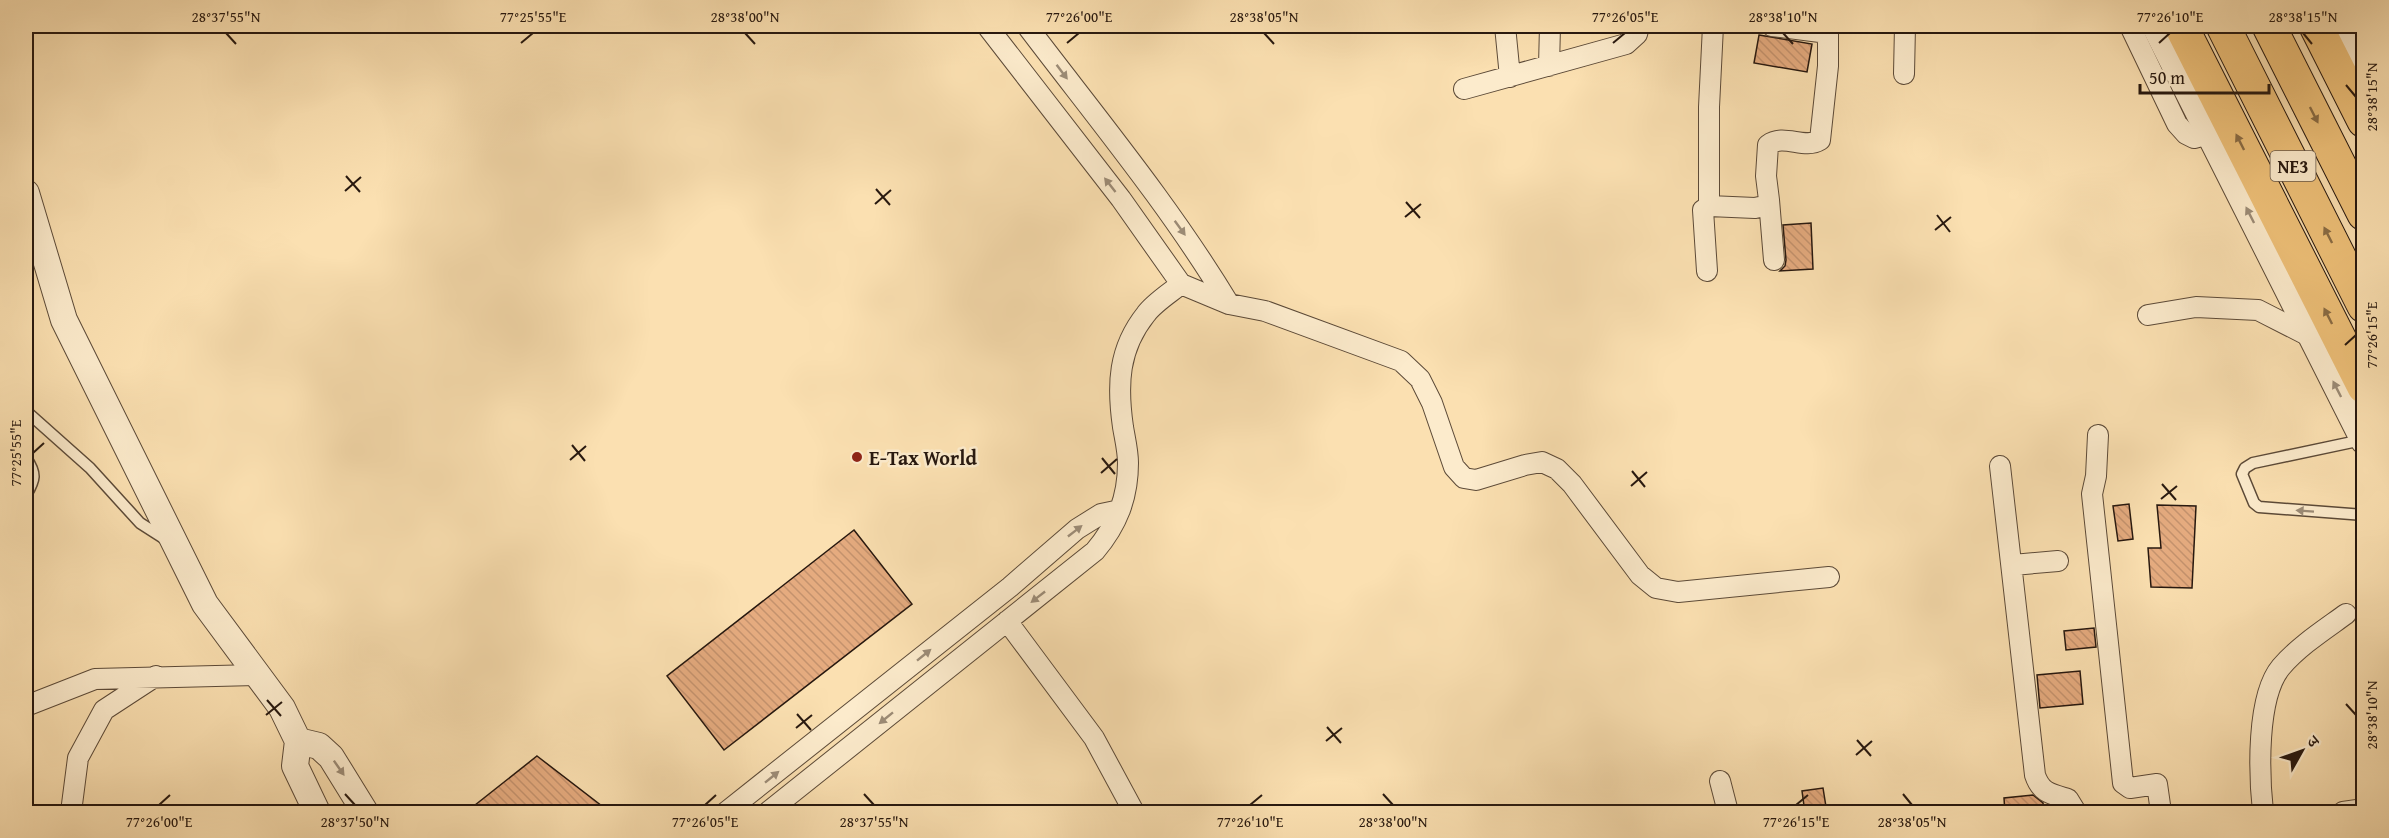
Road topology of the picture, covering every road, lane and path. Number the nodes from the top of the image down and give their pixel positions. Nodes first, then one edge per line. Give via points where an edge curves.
1 (987, 26) edge
2 (1027, 26) edge
3 (1505, 26) edge
4 (1550, 26) edge
5 (1639, 26) edge
6 (1713, 26) edge
7 (1772, 26) edge
8 (1905, 26) edge
9 (2130, 26) edge
10 (2155, 26) edge
11 (2181, 26) edge
12 (2223, 26) edge
13 (2269, 26) edge
14 (2316, 26) edge
15 (2346, 26) edge
16 (1828, 29) edge
17 (2160, 60) junction
18 (2364, 61) edge
19 (1549, 66) junction
20 (1904, 74) dead end
21 (1509, 77) junction
22 (1464, 89) dead end
23 (2364, 121) edge
24 (26, 193) edge
25 (1769, 200) junction
26 (1709, 206) junction
27 (2364, 214) edge
28 (1774, 260) dead end
29 (1707, 270) dead end
30 (1181, 284) junction
31 (1230, 304) junction
32 (2364, 306) edge
33 (2148, 315) dead end
34 (2311, 337) junction
35 (2364, 387) edge
36 (26, 411) edge
37 (2098, 435) dead end
38 (2363, 441) edge
39 (26, 458) edge
40 (2000, 466) dead end
41 (26, 495) edge
42 (1120, 510) junction
43 (2364, 515) edge
44 (178, 547) junction
45 (2058, 561) dead end
46 (2013, 565) junction
47 (1829, 578) dead end
48 (2346, 614) dead end
49 (974, 616) junction
50 (1007, 621) junction
51 (988, 636) junction
52 (257, 675) junction
53 (156, 676) junction
54 (26, 706) edge
55 (298, 741) junction
56 (1720, 781) dead end
57 (2364, 809) edge
58 (70, 813) edge
59 (317, 813) edge
60 (365, 813) edge
61 (726, 813) edge
62 (768, 813) edge
63 (1134, 813) edge
64 (1728, 813) edge
65 (2076, 813) edge
66 (2161, 813) edge
67 (2263, 813) edge
68 (2343, 813) edge

30 -> 1 street via 1121,199
2 -> 31 street via 1164,205
3 - 21 street
4 - 19 street
5 - 19 street via 1637,34 1626,44
6 - 26 street
7 - 16 street
8 - 20 street
9 - 17 street
10 - 17 street
35 -> 11 highway
32 -> 12 highway, NE3
13 -> 27 highway, NE3
14 - 23 highway
15 - 18 street
16 - 25 street via 1820,140 1808,144 1779,140 1768,145
34 -> 17 street via 2209,134
19 - 21 street
21 - 22 street
24 - 44 street via 64,320
25 - 26 street via 1755,208
25 - 28 street
26 - 29 street via 1702,216
30 - 31 street
30 - 42 street via 1146,312 1129,341 1120,371 1128,463
31 - 47 street via 1265,311 1401,361 1420,379 1454,467 1464,478 1476,480 1542,462 1557,469 1640,575 1656,588 1678,592
33 - 34 street via 2196,308 2251,309
38 -> 34 street
36 - 44 lane via 90,468 140,523
37 - 66 street via 2092,494 2123,783 2130,788 2157,784
43 -> 38 lane via 2259,507 2242,474 2253,463
39 - 41 lane via 34,478
40 - 46 street
49 -> 42 street via 1077,529 1101,514
42 -> 50 street via 1112,531 1095,551
44 - 52 street via 205,604
45 - 46 street
46 - 65 street via 2035,774 2039,786 2068,799
48 - 67 street via 2296,652 2272,680 2267,693 2260,762
49 - 51 street
61 -> 49 street
50 - 51 street
50 - 63 street via 1094,738
51 -> 62 street
52 - 53 street
52 - 55 street via 282,708
53 - 54 street via 95,679
53 - 58 street via 104,710 78,758
55 - 59 street via 295,766
55 -> 60 street via 319,746 331,758
56 - 64 street
57 - 68 street

